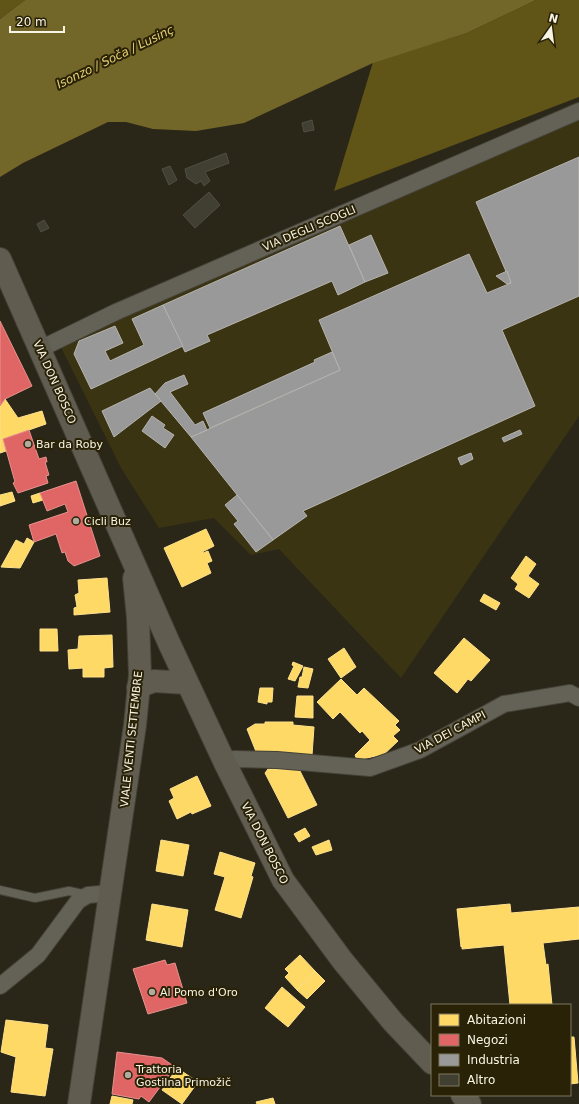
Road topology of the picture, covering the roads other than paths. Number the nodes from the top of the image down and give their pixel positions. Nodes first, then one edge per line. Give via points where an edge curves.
1 (579, 111) edge
2 (0, 259) edge
3 (40, 349) junction
4 (132, 560) joint
5 (148, 616) junction
6 (188, 683) junction
7 (138, 688) junction
8 (579, 698) edge
9 (225, 763) junction
10 (0, 890) edge
11 (111, 893) junction
12 (88, 895) junction
13 (0, 986) edge
14 (431, 1062) edge
15 (463, 1096) edge
16 (79, 1104) edge
17 (470, 1104) edge

1 - 3 street, VIA DEGLI SCOGLI via 116,312
2 - 3 main road, VIA DON BOSCO
3 - 4 main road, VIA DON BOSCO
4 - 5 main road, VIALE VENTI SETTEMBRE
5 - 6 main road, VIA DON BOSCO
5 - 7 main road, VIALE VENTI SETTEMBRE
6 - 7 main road via 154,681
6 - 9 main road, VIA DON BOSCO
7 - 11 main road, VIALE VENTI SETTEMBRE
8 - 9 street, VIA DEI CAMPI via 570,693 504,704 420,750 370,768 277,760 234,759
9 - 14 main road, VIA DON BOSCO via 283,880 342,960 393,1022
10 - 12 lane via 35,898 69,891
11 - 12 street
11 - 16 main road, VIALE VENTI SETTEMBRE
12 - 13 street via 70,910 38,955
15 - 17 main road

